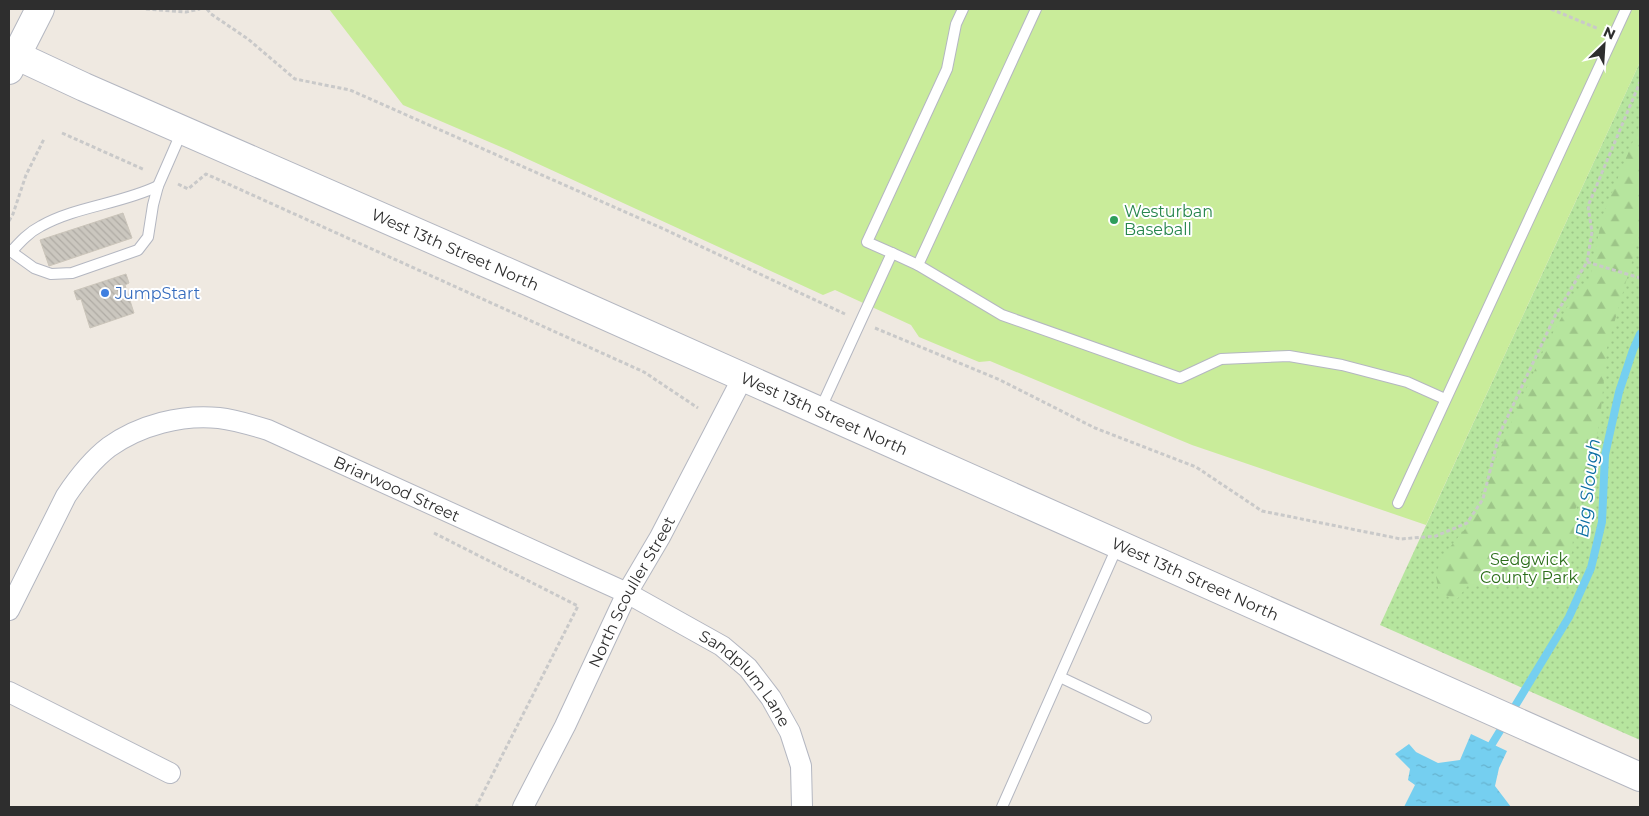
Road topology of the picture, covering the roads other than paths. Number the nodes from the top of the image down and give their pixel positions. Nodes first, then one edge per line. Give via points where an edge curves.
1 (40, 9) edge
2 (962, 9) edge
3 (1036, 9) edge
4 (1626, 9) edge
5 (11, 59) edge
6 (183, 130) junction
7 (160, 181) junction
8 (10, 251) edge
9 (892, 253) junction
10 (918, 265) junction
11 (743, 377) junction
12 (1445, 399) junction
13 (820, 411) junction
14 (1398, 503) dead end
15 (1118, 544) junction
16 (627, 593) junction
17 (9, 610) edge
18 (1060, 677) junction
19 (9, 692) edge
20 (1146, 718) dead end
21 (1629, 772) edge
22 (170, 773) dead end
23 (524, 807) edge
24 (802, 807) edge
25 (1002, 807) edge

1 - 5 street
2 - 9 lane via 947,69 867,242
3 - 10 lane
4 - 12 lane
5 - 6 street, West 13th Street North
6 - 7 lane
6 - 11 street, West 13th Street North
7 - 8 lane via 145,192 66,215 39,227
7 - 8 lane via 148,237 138,250 72,272 51,274 34,268
9 - 10 lane
9 - 13 lane
10 - 12 lane via 1002,315 1180,378 1221,359 1288,356 1342,365 1407,382
11 - 13 street, West 13th Street North
11 - 16 street, North Scouller Street
12 - 14 lane
13 - 15 street, West 13th Street North
15 - 18 lane
15 - 21 street, West 13th Street North
16 - 17 street, Briarwood Street via 268,430 218,418 189,418 159,423 132,434 109,447 78,478 53,520
16 - 23 street, North Scouller Street via 566,726
16 - 24 street, Sandplum Lane via 722,646 748,668 771,698 790,732 801,766
18 - 20 lane
18 - 25 lane
19 - 22 street

